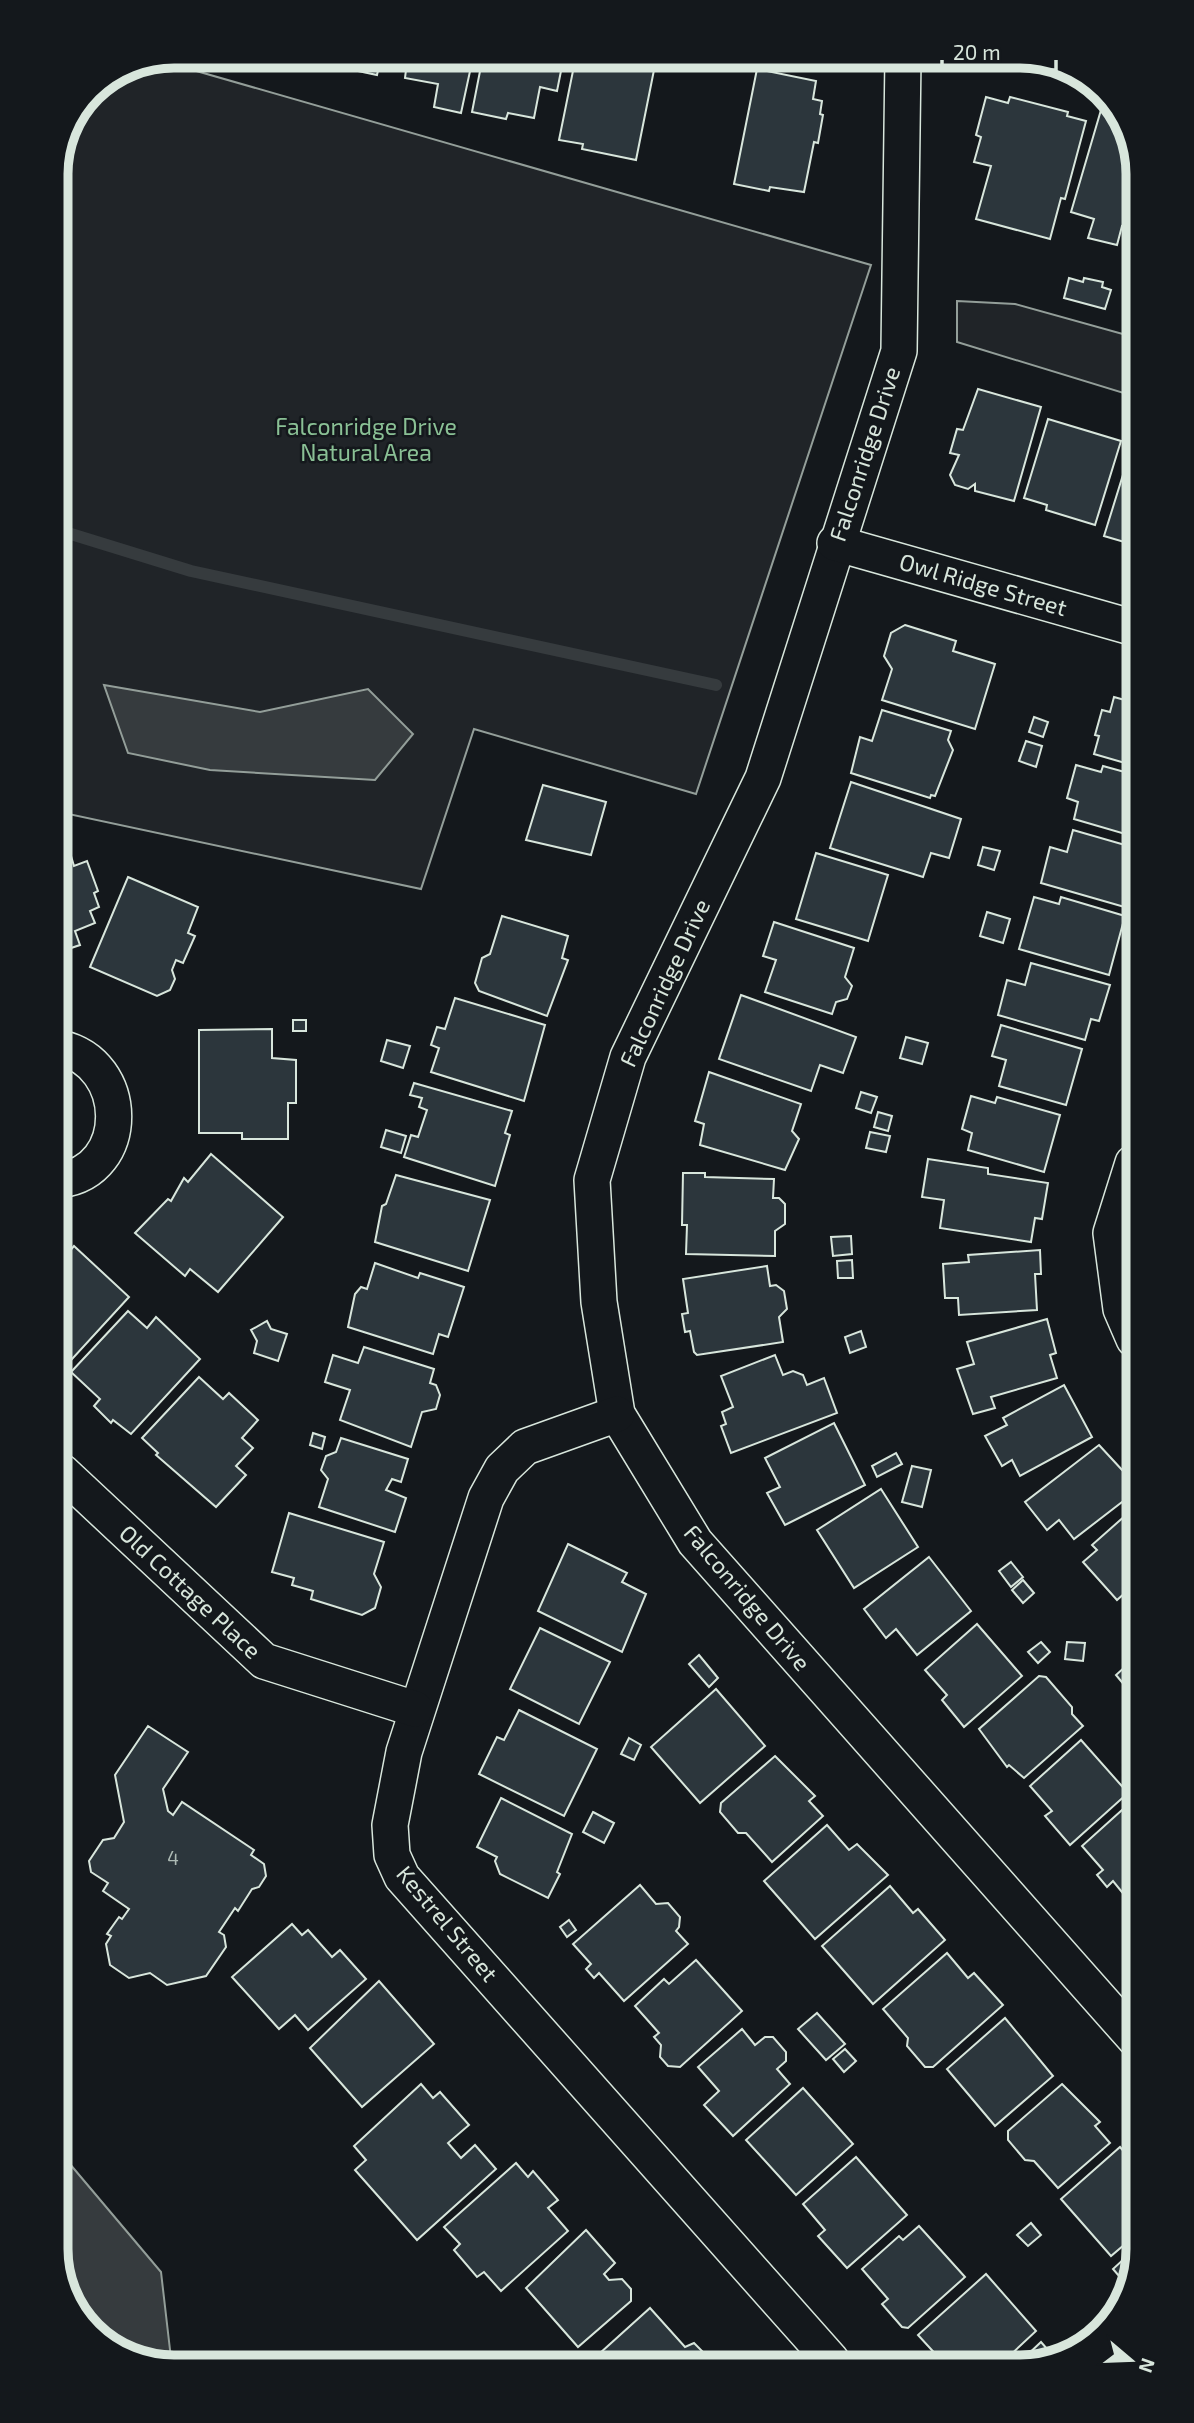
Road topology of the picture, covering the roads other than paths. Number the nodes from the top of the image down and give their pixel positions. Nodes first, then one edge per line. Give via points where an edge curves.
1 (902, 68) edge
2 (835, 543) junction
3 (1126, 626) edge
4 (68, 1051) edge
5 (68, 1177) edge
6 (1126, 1185) edge
7 (1126, 1321) edge
8 (617, 1414) junction
9 (68, 1478) edge
10 (415, 1709) junction
11 (1126, 2029) edge
12 (827, 2355) edge

1 - 2 street, Falconridge Drive via 899,351
2 - 3 street, Owl Ridge Street
2 - 8 street, Falconridge Drive via 763,778 628,1057 592,1180 599,1302
4 - 5 street via 89,1060 105,1077 115,1115 110,1139 98,1159
6 - 7 street via 1111,1233
8 - 10 street, Kestrel Street via 526,1447 502,1469 486,1498
8 - 11 street, Falconridge Drive via 695,1542
9 - 10 street, Old Cottage Place via 264,1661
10 - 12 street, Kestrel Street via 390,1825 392,1855 402,1877

